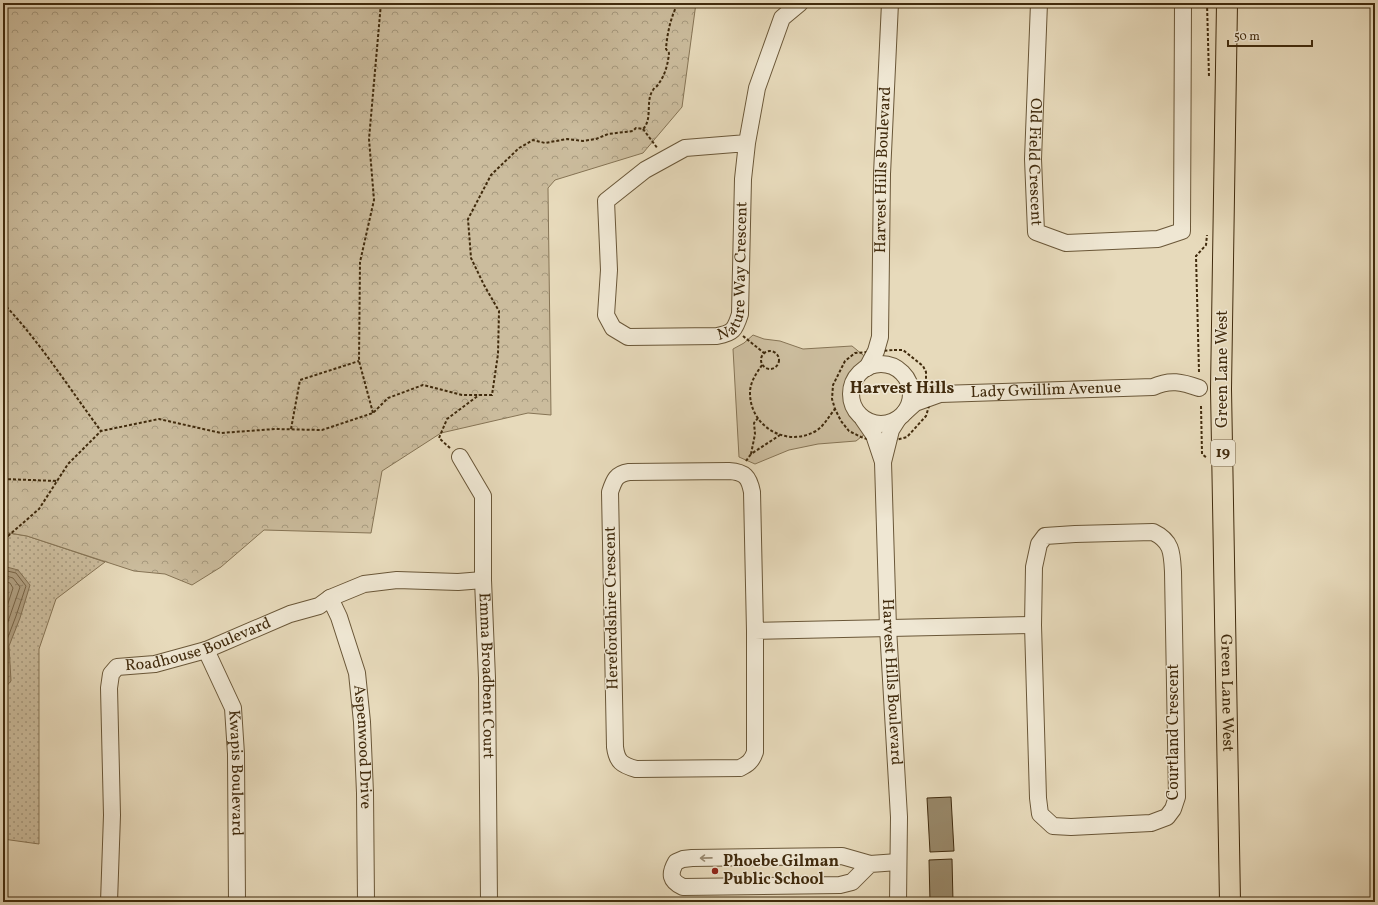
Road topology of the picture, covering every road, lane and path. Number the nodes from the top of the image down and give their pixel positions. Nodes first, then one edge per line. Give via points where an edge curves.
1 (381, 3) edge
2 (678, 3) edge
3 (800, 3) edge
4 (890, 3) edge
5 (1039, 3) edge
6 (1183, 3) edge
7 (1227, 3) edge
8 (642, 129) junction
9 (747, 143) junction
10 (666, 159) junction
11 (1196, 256) dead end
12 (3, 303) edge
13 (735, 328) junction
14 (881, 346) junction
15 (764, 353) junction
16 (360, 361) junction
17 (762, 365) junction
18 (867, 368) junction
19 (900, 372) junction
20 (1199, 372) dead end
21 (1222, 389) junction
22 (933, 391) junction
23 (480, 395) junction
24 (1200, 406) dead end
25 (835, 409) junction
26 (373, 413) junction
27 (901, 415) junction
28 (758, 418) junction
29 (863, 419) junction
30 (291, 430) junction
31 (100, 431) junction
32 (780, 435) junction
33 (876, 442) junction
34 (1202, 454) dead end
35 (460, 457) joint
36 (882, 462) junction
37 (3, 479) edge
38 (57, 481) junction
39 (3, 535) edge
40 (483, 580) junction
41 (330, 598) junction
42 (1033, 625) junction
43 (888, 628) junction
44 (755, 630) junction
45 (206, 650) junction
46 (898, 862) junction
47 (870, 864) junction
48 (109, 902) edge
49 (237, 902) edge
50 (366, 902) edge
51 (489, 902) edge
52 (898, 902) edge
53 (1230, 902) edge

1 - 16 path via 369,139 374,200 360,262
2 - 8 path via 667,38 668,63 662,78 653,90 647,125
3 - 9 street, Nature Way Crescent via 782,18 757,88
4 - 14 street, Harvest Hills Boulevard via 882,174
5 - 6 street, Old Field Crescent via 1032,159 1036,232 1066,243 1158,238 1182,231
7 - 21 main road, Green Lane West / 19
8 - 10 path
8 - 23 path via 636,128 633,131 583,141 567,139 545,143 533,140 519,148 491,175 468,219 472,258 499,311 498,354 492,395
9 - 10 street, Nature Way Crescent via 686,148
9 - 13 street, Nature Way Crescent via 743,179 740,314
10 - 13 street, Nature Way Crescent via 645,170 606,201 609,270 606,315 613,328 628,338 717,336 728,334
11 - 20 path
12 - 31 path via 49,359
13 - 15 path
14 - 18 street, Harvest Hills Boulevard
14 - 19 street
14 - 22 path via 903,350 923,366
14 - 25 path via 855,353 845,361 833,385 832,399
15 - 17 path
15 - 17 path via 773,352 779,361 773,368 767,369
16 - 26 path
16 - 30 path via 300,380
17 - 28 path via 754,378 750,392 752,407
18 - 19 street via 887,365
18 - 29 street via 859,374 851,391 852,402
19 - 22 street, Lady Gwillim Avenue via 918,385
19 - 27 street via 908,382 911,392 910,402
21 - 22 street, Lady Gwillim Avenue via 1199,388 1184,393 1161,393 1152,387
21 - 53 main road, Green Lane West / 19
22 - 27 street, Lady Gwillim Avenue
23 - 26 path via 462,395 423,385 388,398
23 - 35 path via 447,419 439,438
24 - 34 path
25 - 32 path via 826,422 815,431 801,437
25 - 33 path via 849,431
26 - 30 path via 322,430
27 - 29 street via 888,424
27 - 36 street, Harvest Hills Boulevard via 891,430
28 - 32 path via 772,432
28 - 32 path via 754,423 755,434 751,454
29 - 33 street, Harvest Hills Boulevard via 871,429
30 - 31 path via 221,433 159,419
31 - 38 path via 68,464
33 - 36 street, Harvest Hills Boulevard
35 - 40 street, Emma Broadbent Court via 483,496
36 - 43 street, Harvest Hills Boulevard
37 - 38 path
38 - 39 path via 39,509 8,536
40 - 41 street, Roadhouse Boulevard via 397,580 364,584
40 - 51 street, Emma Broadbent Court via 487,678
41 - 45 street, Roadhouse Boulevard via 319,606 290,614
41 - 50 street, Aspenwood Drive via 340,617 357,672 365,793
42 - 42 street, Courtland Crescent via 1040,814 1054,826 1071,827 1152,823 1167,817 1177,797 1172,550 1162,536 1153,532 1045,536 1039,544 1034,567
42 - 43 street
43 - 44 street
43 - 46 street, Harvest Hills Boulevard via 899,817
44 - 44 street, Herefordshire Crescent via 752,492 746,477 739,472 729,471 628,472 617,476 610,492 615,740 616,757 623,765 636,769 740,768 753,759
45 - 48 street, Roadhouse Boulevard via 155,664 117,667 111,674 109,688 112,815
45 - 49 street, Kwapis Boulevard via 233,708 236,754
46 - 47 street
46 - 52 street, Harvest Hills Boulevard
47 -> 47 street via 842,856 692,858 676,862 672,868 672,877 676,884 683,888 840,885 852,882

